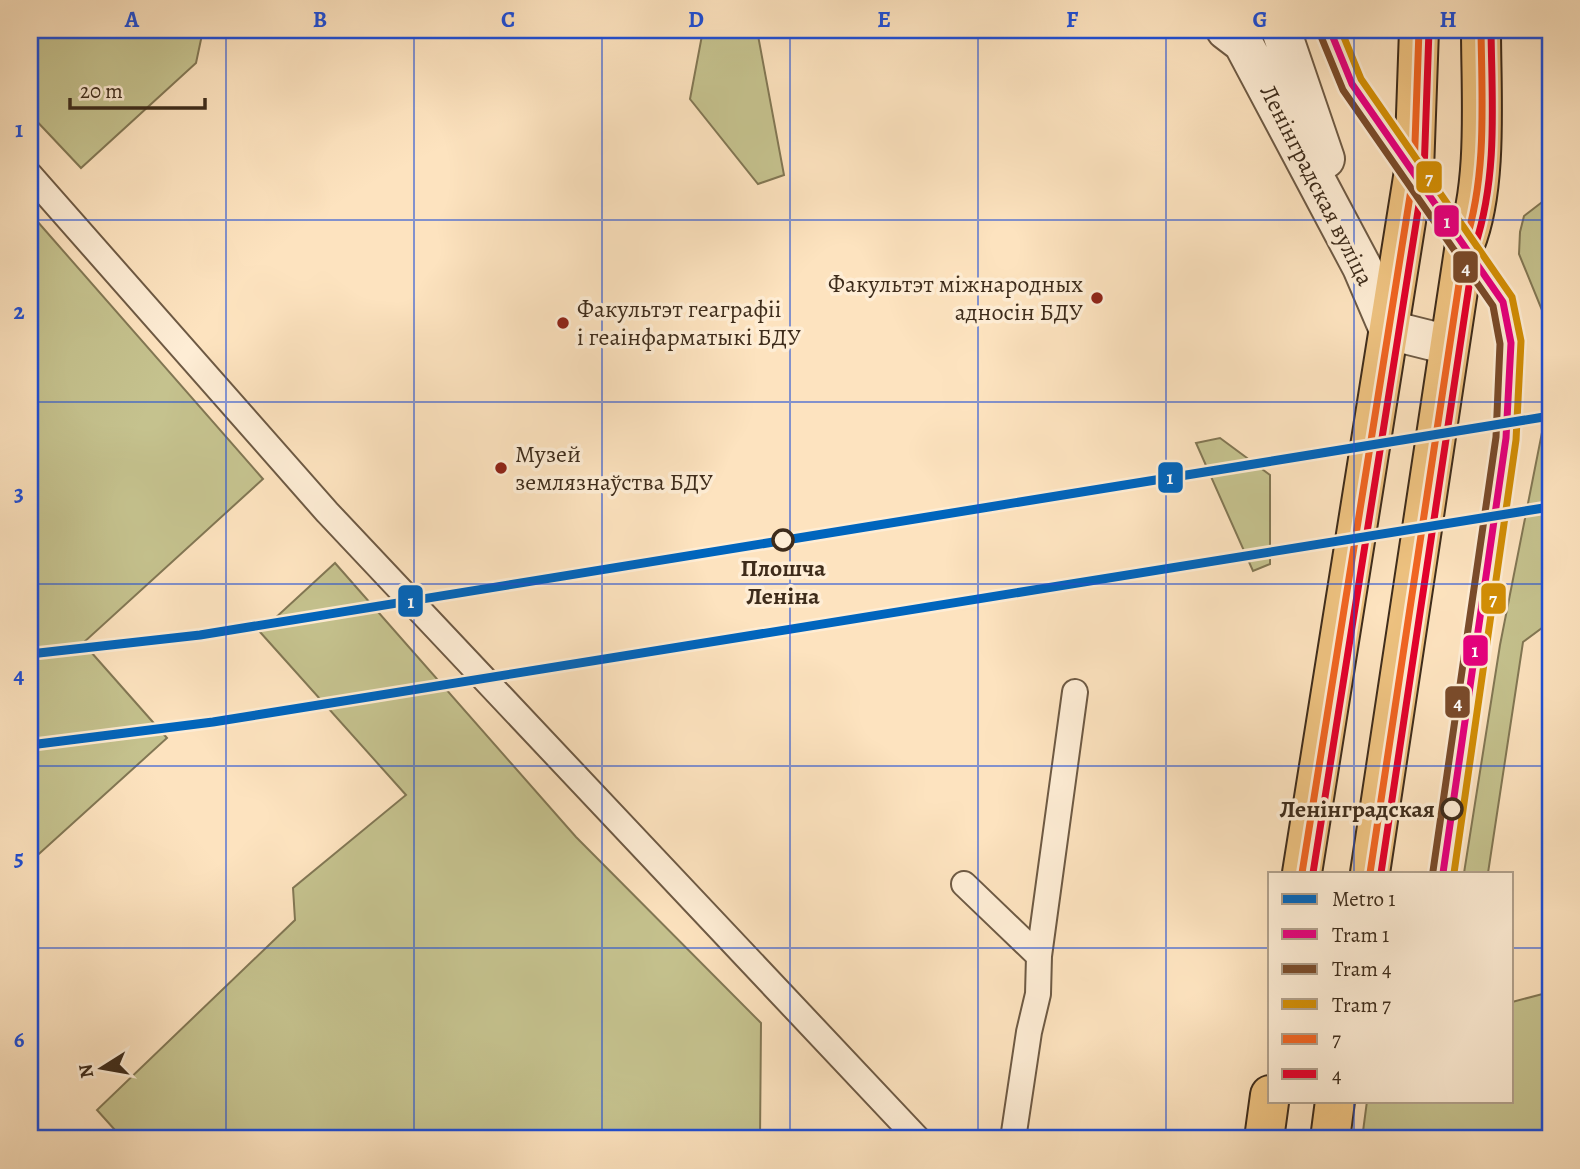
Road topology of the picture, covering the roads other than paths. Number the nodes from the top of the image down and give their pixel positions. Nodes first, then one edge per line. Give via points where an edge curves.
1 (1226, 30) edge
2 (1281, 30) edge
3 (1419, 30) edge
4 (1481, 30) edge
5 (30, 176) edge
6 (1362, 267) junction
7 (1389, 330) junction
8 (1449, 345) junction
9 (1075, 692) dead end
10 (1302, 872) edge
11 (1370, 872) edge
12 (964, 884) dead end
13 (1038, 956) junction
14 (1269, 1102) edge
15 (1335, 1102) edge
16 (918, 1139) edge
17 (1013, 1139) edge
18 (1264, 1139) edge
19 (1330, 1139) edge

1 - 6 street, Ленінградская вуліца via 1242,43
2 - 6 street
3 - 7 main road via 1414,171
4 - 8 main road via 1473,222 1465,244
5 - 16 lane via 327,512
6 - 7 street, Ленінградская вуліца
7 - 8 street
7 - 10 main road
8 - 11 main road
9 - 13 lane
12 - 13 lane
13 - 17 lane via 1038,994
14 - 18 main road
15 - 19 main road

